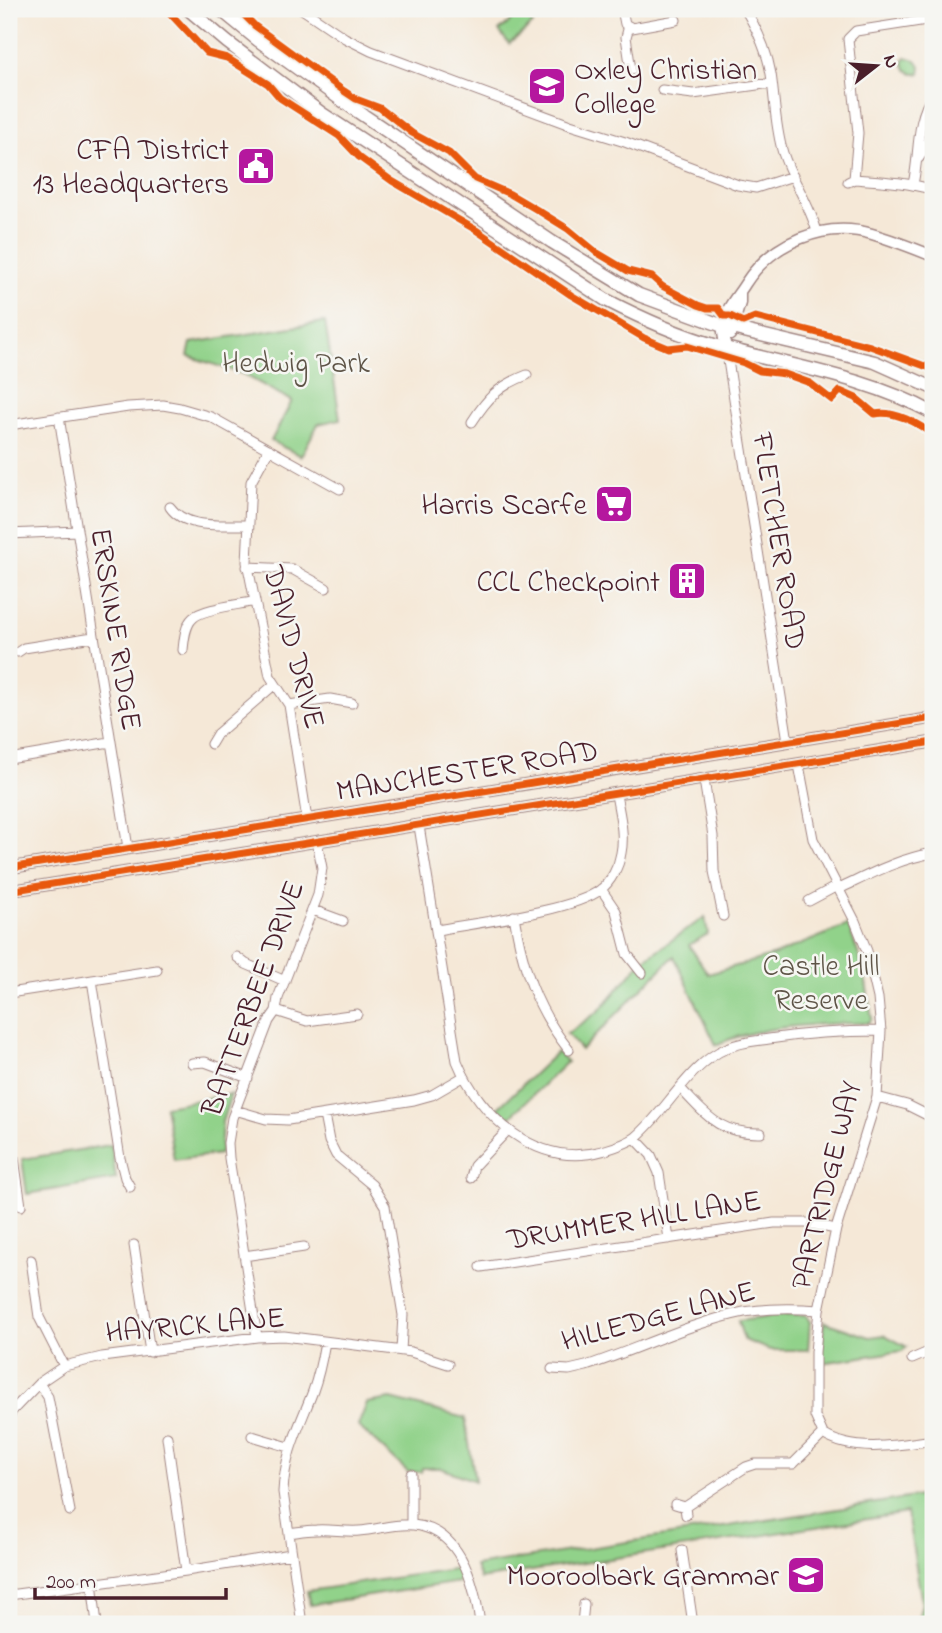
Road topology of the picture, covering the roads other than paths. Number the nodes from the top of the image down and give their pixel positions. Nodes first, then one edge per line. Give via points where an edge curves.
1 (188, 9) edge
2 (220, 9) edge
3 (302, 9) edge
4 (622, 9) edge
5 (745, 9) edge
6 (933, 19) edge
7 (676, 20) dead end
8 (629, 26) junction
9 (631, 70) dead end
10 (772, 83) junction
11 (662, 90) dead end
12 (933, 95) edge
13 (933, 111) edge
14 (919, 158) junction
15 (793, 176) junction
16 (913, 184) junction
17 (933, 190) edge
18 (817, 232) junction
19 (933, 256) edge
20 (740, 292) junction
21 (730, 307) junction
22 (705, 320) junction
23 (727, 328) junction
24 (726, 348) junction
25 (527, 375) dead end
26 (933, 388) edge
27 (933, 413) edge
28 (59, 417) junction
29 (472, 422) dead end
30 (9, 425) edge
31 (269, 449) junction
32 (340, 489) dead end
33 (170, 507) dead end
34 (248, 525) junction
35 (77, 531) junction
36 (9, 534) edge
37 (247, 567) junction
38 (326, 589) dead end
39 (255, 601) junction
40 (93, 637) junction
41 (183, 650) dead end
42 (18, 652) dead end
43 (275, 684) junction
44 (352, 703) dead end
45 (289, 705) junction
46 (933, 718) edge
47 (788, 741) junction
48 (110, 742) junction
49 (933, 742) edge
50 (211, 744) dead end
51 (9, 759) edge
52 (799, 765) junction
53 (704, 780) junction
54 (491, 790) junction
55 (616, 794) junction
56 (495, 812) junction
57 (309, 819) junction
58 (419, 826) junction
59 (317, 841) junction
60 (128, 848) junction
61 (933, 853) edge
62 (9, 868) edge
63 (838, 888) junction
64 (601, 890) junction
65 (9, 891) edge
66 (809, 901) dead end
67 (313, 911) junction
68 (514, 916) junction
69 (723, 916) dead end
70 (343, 921) dead end
71 (437, 930) junction
72 (237, 957) dead end
73 (157, 970) dead end
74 (642, 972) dead end
75 (92, 980) junction
76 (285, 981) junction
77 (9, 993) edge
78 (276, 1010) junction
79 (357, 1013) dead end
80 (881, 1031) junction
81 (569, 1050) dead end
82 (192, 1063) dead end
83 (463, 1077) junction
84 (248, 1078) junction
85 (680, 1088) junction
86 (877, 1097) junction
87 (234, 1110) junction
88 (324, 1115) junction
89 (933, 1118) edge
90 (9, 1124) edge
91 (508, 1130) junction
92 (761, 1133) dead end
93 (635, 1138) junction
94 (471, 1178) dead end
95 (130, 1187) dead end
96 (21, 1206) dead end
97 (836, 1229) junction
98 (669, 1239) junction
99 (134, 1245) dead end
100 (304, 1247) dead end
101 (244, 1256) junction
102 (31, 1260) dead end
103 (481, 1267) dead end
104 (819, 1310) junction
105 (257, 1337) junction
106 (325, 1342) junction
107 (401, 1350) junction
108 (933, 1350) edge
109 (150, 1352) junction
110 (912, 1359) dead end
111 (448, 1364) dead end
112 (64, 1366) junction
113 (552, 1369) dead end
114 (38, 1383) junction
115 (9, 1418) edge
116 (823, 1434) junction
117 (252, 1436) dead end
118 (167, 1437) dead end
119 (933, 1440) edge
120 (289, 1447) junction
121 (411, 1474) dead end
122 (682, 1509) dead end
123 (70, 1511) dead end
124 (411, 1524) junction
125 (289, 1534) junction
126 (682, 1550) dead end
127 (291, 1554) junction
128 (186, 1571) junction
129 (92, 1582) junction
130 (9, 1595) edge
131 (584, 1604) dead end
132 (97, 1624) edge
133 (302, 1624) edge
134 (480, 1624) edge
135 (582, 1624) edge
136 (694, 1624) edge

1 - 24 highway via 321,113 572,279 646,321
2 - 22 highway via 304,75 552,242 639,295
3 - 15 street via 371,51 738,185 756,188
4 - 8 street
5 - 10 street via 761,41
6 - 16 street via 856,31 850,36 858,134 851,181
7 - 8 street
8 - 9 street
10 - 11 street via 693,94
10 - 15 street via 780,143
12 - 14 street via 922,116
13 - 14 street via 927,145
14 - 16 street
15 - 18 street
16 - 17 street
18 - 19 main road via 872,234
18 - 20 main road via 770,255
20 - 21 main road
20 - 23 main road via 740,303
21 - 22 main road
21 - 23 main road
22 - 23 highway
23 - 24 main road
23 - 26 highway via 875,362
24 - 27 highway via 854,380
24 - 47 street, FLETCHER ROAD
25 - 29 street via 506,384 486,401
28 - 30 street
28 - 31 street via 163,405 211,417
28 - 35 street, ERSKINE RIDGE
31 - 32 street
31 - 34 street, DAVID DRIVE via 251,482
33 - 34 street via 186,521
34 - 37 street, DAVID DRIVE
35 - 36 street
35 - 40 street, ERSKINE RIDGE
37 - 38 street via 297,570
37 - 39 street, DAVID DRIVE
39 - 41 street via 195,615 188,624
39 - 43 street, DAVID DRIVE
40 - 42 street
40 - 48 street, ERSKINE RIDGE
43 - 45 street, DAVID DRIVE
43 - 50 street
44 - 45 street via 330,699
45 - 57 street, DAVID DRIVE
46 - 47 main road, MANCHESTER ROAD
47 - 54 main road, MANCHESTER ROAD
48 - 51 street
48 - 60 street, ERSKINE RIDGE
49 - 52 main road, MANCHESTER ROAD
52 - 53 main road, MANCHESTER ROAD
52 - 63 street, PARTRIDGE WAY via 811,832
53 - 55 main road, MANCHESTER ROAD
53 - 69 street
54 - 56 main road
54 - 57 main road, MANCHESTER ROAD
55 - 56 main road, MANCHESTER ROAD
55 - 64 street via 621,856
56 - 58 main road, MANCHESTER ROAD
57 - 59 main road
57 - 60 main road, MANCHESTER ROAD
58 - 59 main road, MANCHESTER ROAD
58 - 71 street
59 - 65 main road, MANCHESTER ROAD
59 - 67 street, BATTERBEE DRIVE via 322,867
60 - 62 main road, MANCHESTER ROAD
61 - 63 street via 906,858
63 - 66 street
63 - 80 street, PARTRIDGE WAY via 872,970
64 - 68 street
64 - 74 street via 617,911 627,954
67 - 70 street
67 - 76 street, BATTERBEE DRIVE
68 - 71 street
68 - 81 street via 533,992
71 - 83 street via 452,1041
72 - 76 street
73 - 75 street
75 - 77 street
75 - 95 street via 122,1165
76 - 78 street, BATTERBEE DRIVE
78 - 79 street via 307,1021
78 - 84 street, BATTERBEE DRIVE
80 - 85 street via 809,1033 737,1044 712,1057
80 - 86 street, PARTRIDGE WAY
82 - 84 street via 205,1062
83 - 88 street via 414,1100
83 - 91 street via 482,1105
84 - 87 street, BATTERBEE DRIVE
85 - 92 street via 724,1129
85 - 93 street
86 - 89 street
86 - 97 street, PARTRIDGE WAY
87 - 88 street via 277,1120
87 - 101 street, BATTERBEE DRIVE via 228,1143
88 - 107 street via 335,1155 372,1185 385,1206 402,1315
90 - 96 street
91 - 93 street via 553,1153 585,1156
91 - 94 street via 474,1166
93 - 98 street via 651,1155 659,1173
97 - 98 street, DRUMMER HILL LANE via 784,1222
97 - 104 street, PARTRIDGE WAY
98 - 103 street, DRUMMER HILL LANE
99 - 109 street
100 - 101 street
101 - 105 street, BATTERBEE DRIVE
102 - 112 street via 39,1317
104 - 113 street, HILLEDGE LANE via 779,1308 734,1314 586,1366
104 - 116 street, PARTRIDGE WAY via 815,1416
105 - 106 street, HAYRICK LANE
105 - 109 street, HAYRICK LANE
106 - 107 street, HAYRICK LANE
106 - 120 street via 314,1390
107 - 111 street, HAYRICK LANE
108 - 110 street
109 - 112 street, HAYRICK LANE
112 - 114 street, HAYRICK LANE
114 - 115 street, HAYRICK LANE
114 - 123 street via 48,1397
116 - 119 street via 865,1445
116 - 122 street via 793,1464 746,1467
117 - 120 street
118 - 128 street
120 - 125 street via 283,1492
121 - 124 street
124 - 125 street
124 - 134 street via 427,1527 453,1546 473,1583
125 - 127 street
126 - 136 street
127 - 128 street
127 - 133 street
128 - 129 street
129 - 130 street
129 - 132 street
131 - 135 street

